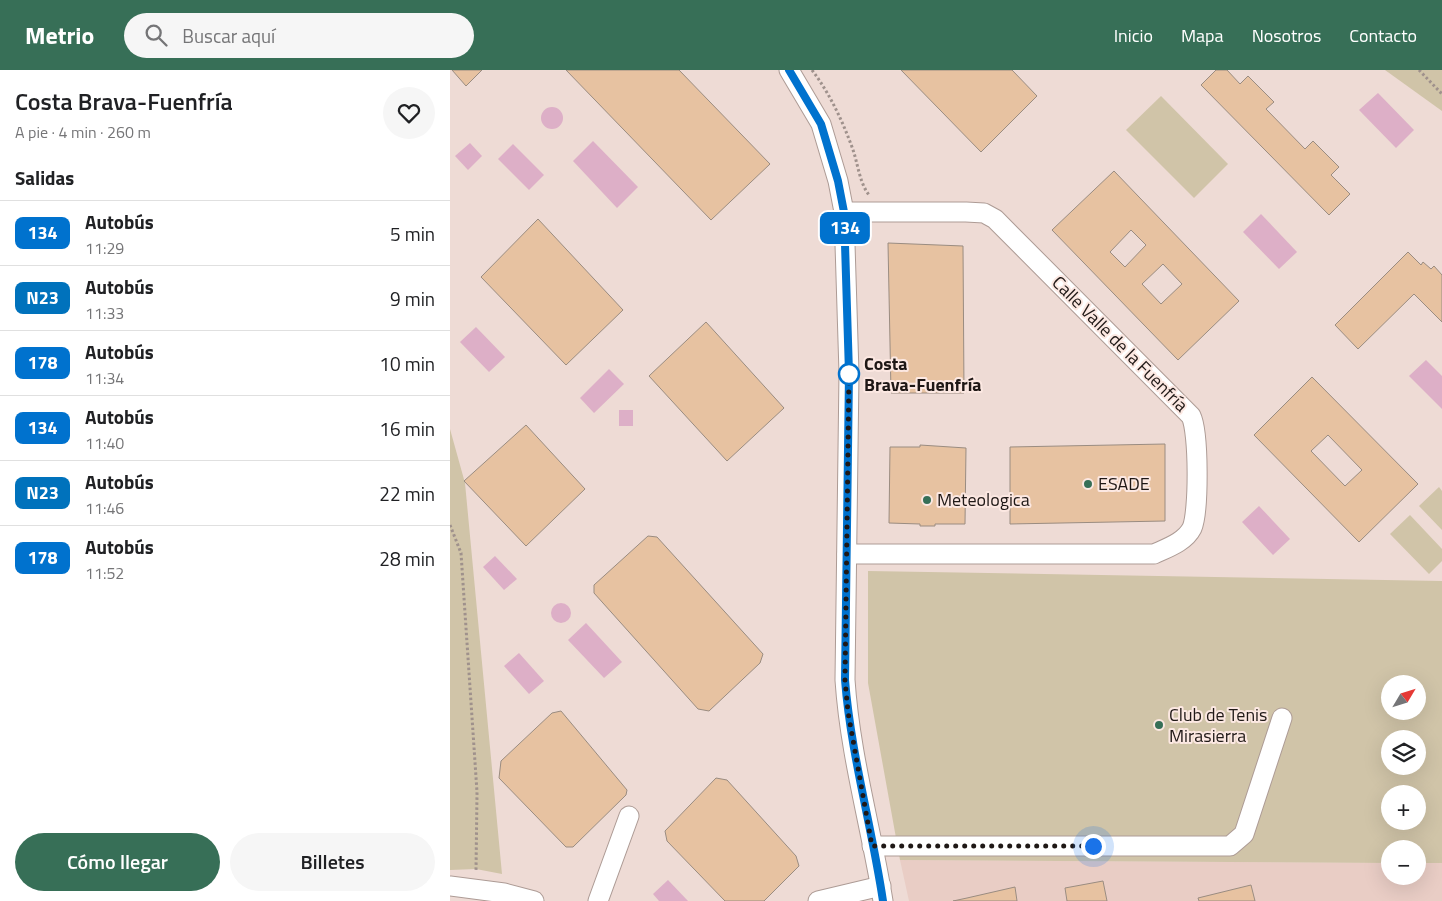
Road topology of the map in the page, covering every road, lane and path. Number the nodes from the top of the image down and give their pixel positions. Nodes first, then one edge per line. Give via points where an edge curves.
1 (790, 70) edge
2 (1419, 70) edge
3 (1442, 94) edge
4 (844, 212) junction
5 (450, 524) edge
6 (847, 554) junction
7 (1282, 718) dead end
8 (629, 816) dead end
9 (872, 846) junction
10 (450, 886) edge
11 (474, 888) junction
12 (882, 894) edge
13 (534, 901) edge
14 (598, 901) edge
15 (818, 901) edge

1 - 4 street via 821,124
2 - 3 path
4 - 6 street via 849,373
4 - 6 street, Calle Valle de la Fuenfría via 966,212 995,219 1191,416 1197,440 1192,529 1182,540 1154,554
5 - 11 path via 461,553 476,772
6 - 9 street via 845,680
7 - 9 street via 1244,834 1230,846
8 - 14 street
9 - 12 street
10 - 11 street
11 - 13 street
12 - 15 street

